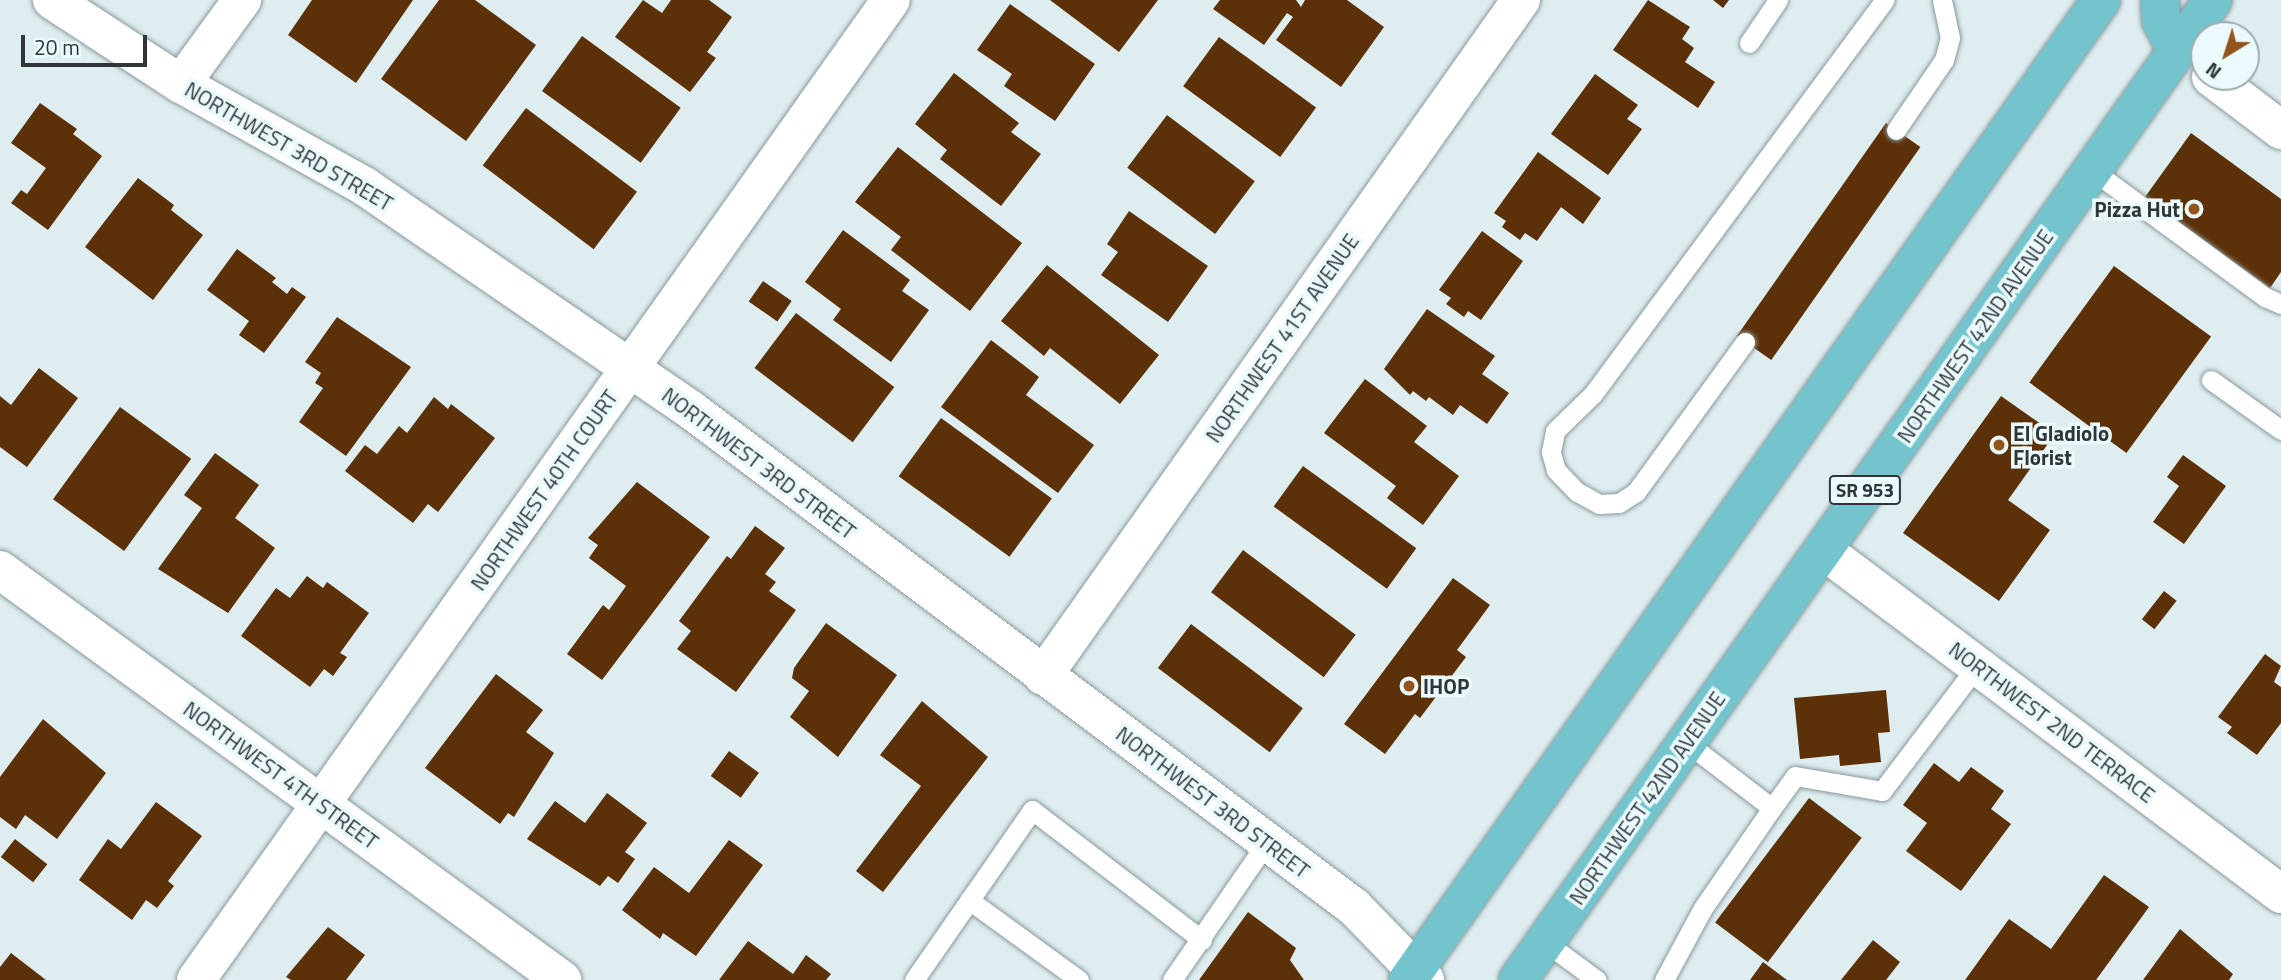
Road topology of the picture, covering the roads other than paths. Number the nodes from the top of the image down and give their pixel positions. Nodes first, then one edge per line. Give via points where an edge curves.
1 (52, 0) edge
2 (242, 0) edge
3 (891, 0) edge
4 (1521, 0) edge
5 (1778, 0) edge
6 (1885, 0) edge
7 (1942, 0) edge
8 (2160, 0) edge
9 (2213, 0) edge
10 (2087, 5) edge
11 (2205, 21) edge
12 (1749, 43) dead end
13 (2190, 61) edge
14 (181, 84) junction
15 (2229, 91) edge
16 (1896, 130) dead end
17 (2281, 130) edge
18 (2092, 170) junction
19 (2281, 304) edge
20 (1745, 342) dead end
21 (630, 369) junction
22 (2211, 380) dead end
23 (2281, 430) edge
24 (1823, 550) junction
25 (0, 570) edge
26 (1977, 666) junction
27 (1042, 676) junction
28 (1686, 742) junction
29 (320, 803) junction
30 (1772, 808) junction
31 (1267, 842) junction
32 (2281, 894) edge
33 (969, 900) junction
34 (1202, 940) junction
35 (1545, 942) junction
36 (1416, 976) edge
37 (196, 980) edge
38 (562, 980) edge
39 (914, 980) edge
40 (1079, 980) edge
41 (1172, 980) edge
42 (1518, 980) edge
43 (1597, 980) edge
44 (1664, 980) edge

1 - 14 street, NORTHWEST 3RD STREET
2 - 14 street
3 - 21 street, NORTHWEST 40TH COURT
4 - 27 street, NORTHWEST 41ST AVENUE
5 - 12 lane
6 - 20 lane via 1593,394 1555,431 1551,452 1556,470 1577,492 1599,504 1619,503 1636,492
7 - 16 lane via 1950,38 1944,60
8 - 13 main road via 2161,20
9 - 11 main road, NORTHWEST 42ND AVENUE / SR 953
10 - 36 main road
13 - 18 main road, NORTHWEST 42ND AVENUE / SR 953
14 - 21 street, NORTHWEST 3RD STREET via 364,186
15 - 17 street
18 - 19 lane via 2265,297
18 - 24 main road, NORTHWEST 42ND AVENUE / SR 953
21 - 27 street, NORTHWEST 3RD STREET via 691,410
21 - 29 street, NORTHWEST 40TH COURT
22 - 23 lane
24 - 26 street, NORTHWEST 2ND TERRACE
24 - 28 main road, NORTHWEST 42ND AVENUE / SR 953
25 - 29 street, NORTHWEST 4TH STREET
26 - 30 lane via 1882,791 1795,776
26 - 32 street, NORTHWEST 2ND TERRACE
27 - 31 street, NORTHWEST 3RD STREET
28 - 30 lane
28 - 35 main road, NORTHWEST 42ND AVENUE / SR 953
29 - 37 street, NORTHWEST 40TH COURT
29 - 38 street, NORTHWEST 4TH STREET
30 - 44 lane via 1703,908
31 - 34 lane
31 - 36 street, NORTHWEST 3RD STREET via 1373,921
33 - 34 lane via 1032,810
33 - 39 lane
33 - 40 lane
34 - 41 lane
35 - 42 main road, NORTHWEST 42ND AVENUE / SR 953
35 - 43 lane

